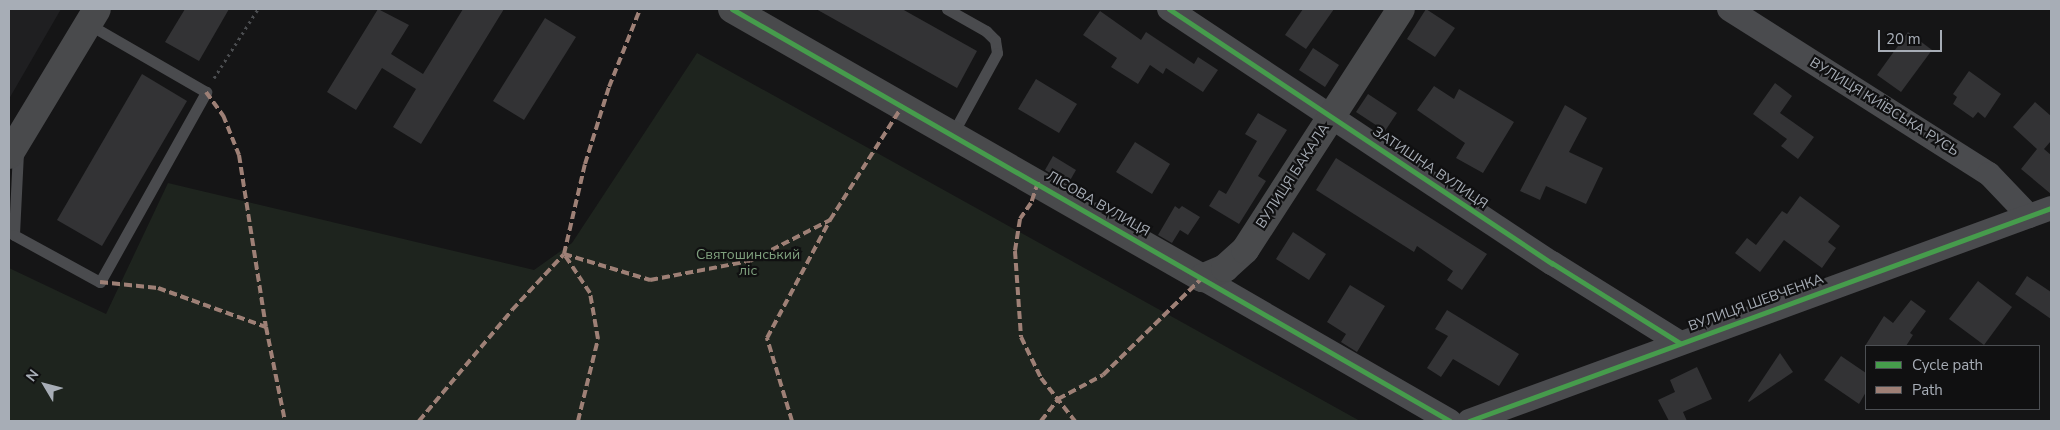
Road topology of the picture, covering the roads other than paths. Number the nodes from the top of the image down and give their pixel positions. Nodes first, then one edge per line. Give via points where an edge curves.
1 (732, 9) edge
2 (947, 9) edge
3 (1169, 9) edge
4 (1401, 9) edge
5 (1730, 9) edge
6 (92, 17) edge
7 (1332, 115) junction
8 (953, 133) junction
9 (14, 150) edge
10 (2051, 208) edge
11 (2029, 216) junction
12 (1202, 278) junction
13 (1680, 343) junction
14 (1450, 421) edge
15 (1470, 421) edge

1 - 8 street, ЛІСОВА ВУЛИЦЯ
2 - 8 lane via 986,31 995,40 997,53
3 - 7 street, ЗАТИШНА ВУЛИЦЯ
4 - 7 street, ВУЛИЦЯ БАКАЛА
5 - 11 street, ВУЛИЦЯ КИЇВСЬКА РУСЬ via 1989,174
6 - 9 street
6 - 9 lane via 206,92 100,282 14,235
7 - 12 street, ВУЛИЦЯ БАКАЛА via 1245,250 1225,268
7 - 13 street, ЗАТИШНА ВУЛИЦЯ via 1552,263
8 - 12 street, ЛІСОВА ВУЛИЦЯ
10 - 11 street, ВУЛИЦЯ ШЕВЧЕНКА
11 - 13 street, ВУЛИЦЯ ШЕВЧЕНКА
12 - 14 street, ЛІСОВА ВУЛИЦЯ
13 - 15 street, ВУЛИЦЯ ШЕВЧЕНКА

